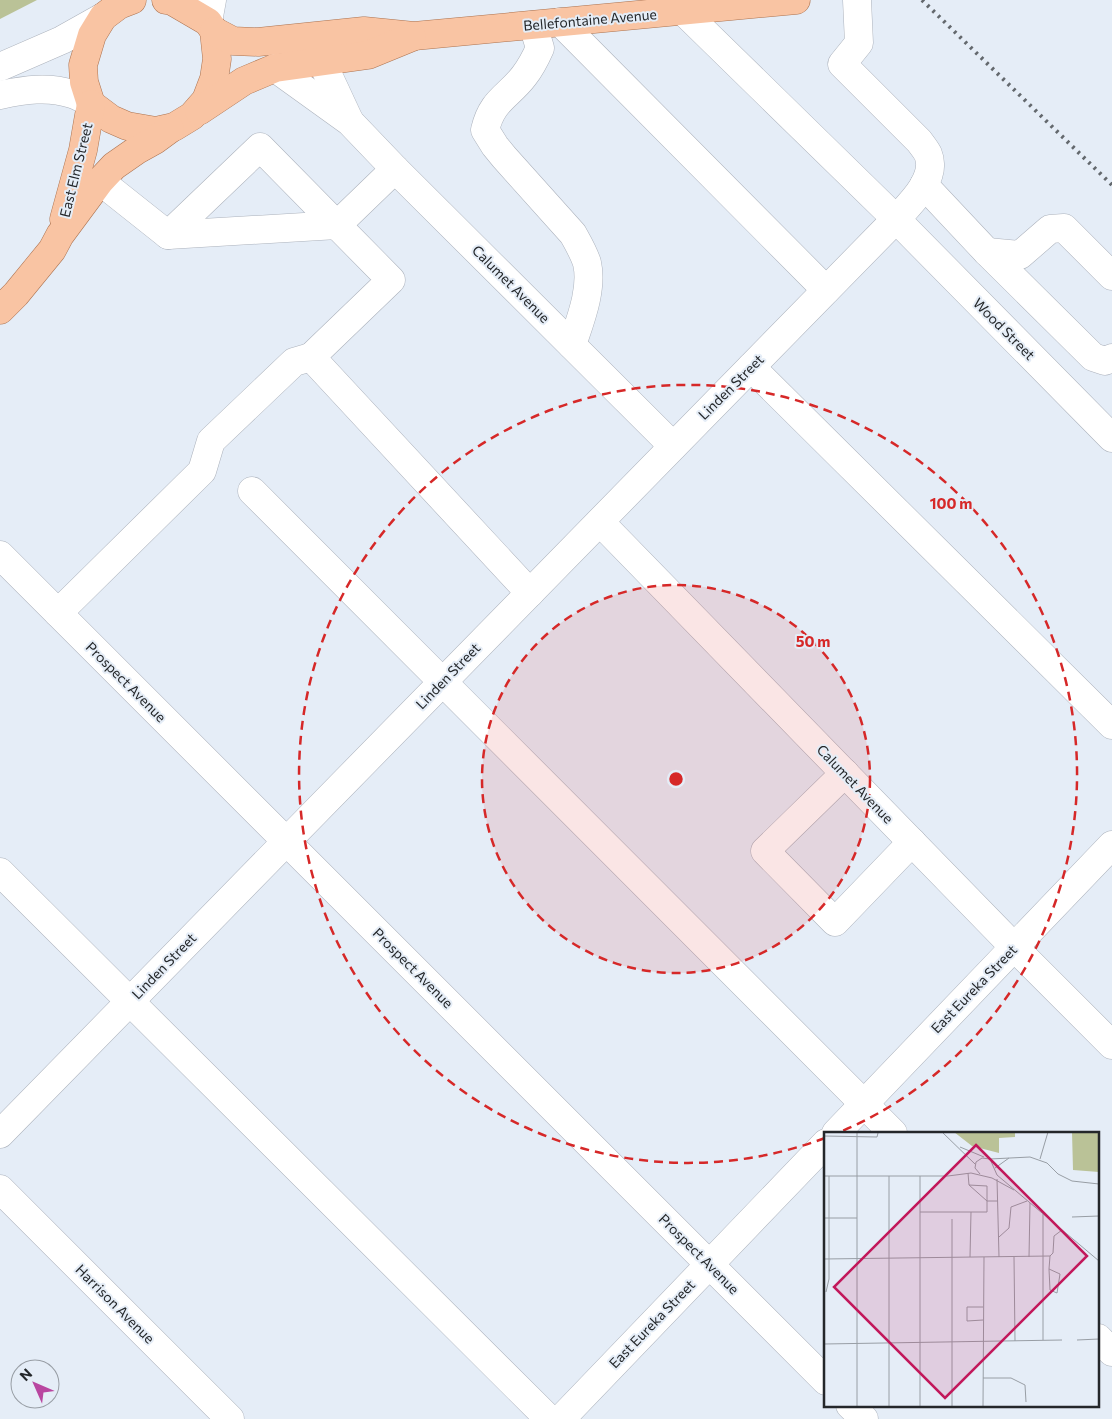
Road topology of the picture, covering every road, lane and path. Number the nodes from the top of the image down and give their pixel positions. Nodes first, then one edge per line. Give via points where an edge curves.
1 (132, 0) edge
2 (166, 0) edge
3 (796, 0) edge
4 (857, 0) edge
5 (683, 11) junction
6 (104, 17) junction
7 (211, 18) edge
8 (560, 22) junction
9 (533, 25) junction
10 (414, 36) junction
11 (322, 62) junction
12 (0, 67) edge
13 (275, 68) junction
14 (0, 95) edge
15 (91, 103) junction
16 (183, 122) junction
17 (350, 122) junction
18 (395, 169) junction
19 (100, 181) junction
20 (924, 185) junction
21 (896, 220) junction
22 (337, 225) junction
23 (60, 235) junction
24 (168, 235) junction
25 (987, 252) junction
26 (1112, 276) edge
27 (826, 290) junction
28 (0, 310) edge
29 (572, 345) junction
30 (311, 357) junction
31 (1112, 358) edge
32 (751, 367) junction
33 (1112, 438) edge
34 (673, 446) junction
35 (252, 491) dead end
36 (600, 522) junction
37 (0, 555) edge
38 (530, 593) junction
39 (58, 613) junction
40 (443, 682) junction
41 (1112, 725) edge
42 (844, 773) junction
43 (286, 841) junction
44 (912, 842) junction
45 (1112, 845) edge
46 (0, 872) edge
47 (1014, 947) junction
48 (130, 1001) junction
49 (1112, 1045) edge
50 (864, 1104) junction
51 (837, 1132) edge
52 (892, 1132) edge
53 (0, 1134) edge
54 (824, 1145) edge
55 (0, 1189) edge
56 (710, 1264) junction
57 (1100, 1340) edge
58 (1112, 1352) edge
59 (824, 1379) edge
60 (851, 1406) edge
61 (230, 1419) edge
62 (549, 1419) edge
63 (561, 1419) edge
64 (864, 1419) edge

1 - 6 main road
2 - 7 main road, Bellefontaine Avenue
3 - 5 main road, Bellefontaine Avenue
4 - 20 street via 859,43 842,64 929,155 930,170
5 - 8 main road, Bellefontaine Avenue
5 - 21 street, Wood Street
6 - 12 street via 62,40
6 - 15 main road via 92,35 83,65 84,82
7 - 10 main road, Bellefontaine Avenue via 233,41 258,42 364,30
7 - 16 main road via 216,59 214,78 206,100
8 - 9 main road, Bellefontaine Avenue
8 - 27 street
9 - 10 main road, Bellefontaine Avenue
9 - 29 street via 540,48 524,76 498,102 488,117 485,130 504,157 573,234 581,248 587,264 588,290
10 - 11 main road, Bellefontaine Avenue via 368,55
11 - 13 main road, Bellefontaine Avenue
11 - 17 street, Calumet Avenue
13 - 16 main road, Bellefontaine Avenue via 244,81
13 - 17 street, Calumet Avenue
14 - 15 street via 29,89 45,90 71,93
15 - 16 main road via 111,119 127,126 156,130
15 - 23 main road, East Elm Street via 83,150
16 - 19 main road, East Elm Street via 114,166
17 - 18 street, Calumet Avenue
18 - 22 street
18 - 29 street, Calumet Avenue
19 - 23 main road, East Elm Street
19 - 24 street
20 - 21 street, Linden Street
20 - 25 street
21 - 27 street, Linden Street
21 - 33 street, Wood Street
22 - 24 street
22 - 24 street via 260,147
22 - 30 street via 391,280
23 - 28 main road, East Elm Street via 52,250
25 - 26 street via 1020,255 1050,229 1064,228
25 - 31 street via 1093,356 1105,360
27 - 32 street, Linden Street
29 - 34 street, Calumet Avenue
30 - 38 street
30 - 39 street via 294,362 211,441 202,471
32 - 34 street, Linden Street
32 - 41 street
34 - 36 street, Linden Street
35 - 40 street
36 - 38 street, Linden Street
36 - 42 street, Calumet Avenue
37 - 39 street, Prospect Avenue
38 - 40 street, Linden Street
39 - 43 street, Prospect Avenue
40 - 43 street, Linden Street
40 - 50 street
42 - 44 street, Calumet Avenue
42 - 44 street via 766,851 835,922
43 - 48 street, Linden Street
43 - 56 street, Prospect Avenue
44 - 47 street, Calumet Avenue
45 - 47 street, East Eureka Street
46 - 48 street
47 - 49 street, Calumet Avenue
47 - 50 street, East Eureka Street
48 - 53 street, Linden Street
48 - 62 street
50 - 51 street, East Eureka Street
50 - 52 street
54 - 56 street, East Eureka Street
55 - 61 street, Harrison Avenue
56 - 59 street, Prospect Avenue
56 - 63 street, East Eureka Street
57 - 58 street
60 - 64 street

